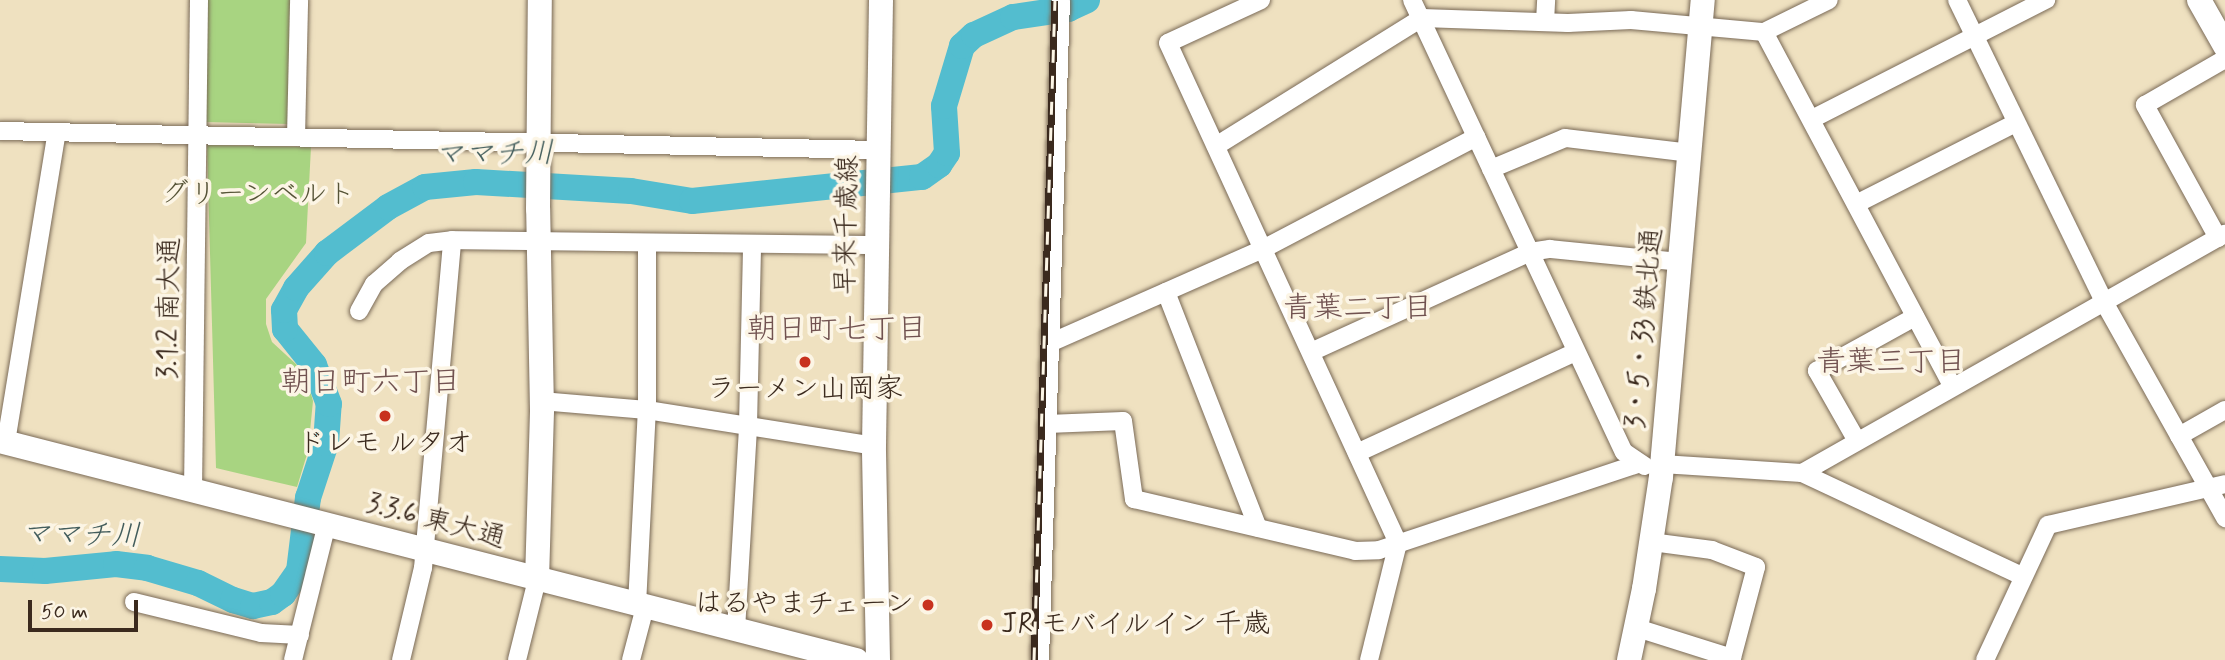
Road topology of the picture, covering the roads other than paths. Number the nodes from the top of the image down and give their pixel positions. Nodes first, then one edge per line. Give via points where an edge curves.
1 (199, 0) edge
2 (299, 0) edge
3 (540, 0) edge
4 (881, 0) edge
5 (1061, 0) edge
6 (1261, 0) edge
7 (1412, 0) edge
8 (1546, 0) edge
9 (1703, 0) edge
10 (1829, 0) edge
11 (1957, 0) edge
12 (2046, 0) edge
13 (2199, 0) edge
14 (1422, 18) junction
15 (1545, 22) junction
16 (1701, 26) junction
17 (1764, 32) junction
18 (1975, 39) junction
19 (2225, 46) edge
20 (2225, 59) edge
21 (1812, 119) junction
22 (2017, 123) junction
23 (0, 131) edge
24 (56, 135) junction
25 (1476, 137) junction
26 (198, 138) junction
27 (296, 138) junction
28 (539, 141) junction
29 (1216, 146) junction
30 (1690, 153) junction
31 (879, 154) junction
32 (1491, 169) junction
33 (1856, 204) junction
34 (2222, 236) edge
35 (452, 240) junction
36 (539, 243) junction
37 (647, 243) junction
38 (752, 244) junction
39 (879, 245) junction
40 (1263, 249) junction
41 (1530, 252) junction
42 (1680, 262) junction
43 (1166, 292) junction
44 (2104, 302) junction
45 (359, 311) dead end
46 (1915, 317) junction
47 (1049, 343) junction
48 (1311, 352) junction
49 (1576, 352) junction
50 (1952, 386) junction
51 (541, 401) junction
52 (647, 410) junction
53 (2225, 410) edge
54 (1047, 424) junction
55 (748, 425) junction
56 (2179, 436) junction
57 (1857, 441) junction
58 (3, 442) edge
59 (874, 446) junction
60 (1357, 453) junction
61 (1654, 468) junction
62 (1802, 473) junction
63 (2216, 486) edge
64 (193, 491) junction
65 (2225, 518) edge
66 (320, 523) junction
67 (1258, 528) junction
68 (1398, 542) junction
69 (1651, 542) junction
70 (423, 550) junction
71 (2022, 576) junction
72 (537, 580) junction
73 (134, 602) dead end
74 (641, 606) junction
75 (1637, 628) junction
76 (736, 630) junction
77 (300, 635) junction
78 (293, 660) edge
79 (401, 660) edge
80 (517, 660) edge
81 (631, 660) edge
82 (856, 660) edge
83 (878, 660) edge
84 (1040, 660) edge
85 (1369, 660) edge
86 (1629, 660) edge
87 (1985, 660) edge

1 - 26 street, 3.1.2 南大通
2 - 27 street
3 - 28 street
4 - 31 street, 早来千歳線
5 - 47 street
6 - 29 street via 1168,43
7 - 14 street
8 - 15 street
9 - 16 street, 3・5・33 鉄北通
10 - 17 street
11 - 18 street
12 - 18 street
13 - 19 street
14 - 15 street
14 - 25 street
14 - 29 street
15 - 16 street via 1631,20
16 - 17 street
16 - 30 street, 3・5・33 鉄北通
17 - 21 street
18 - 21 street
18 - 22 street
20 - 34 street via 2145,105
21 - 33 street
22 - 33 street
22 - 44 street
23 - 24 street
24 - 26 street
24 - 58 street
25 - 32 street
25 - 40 street
26 - 27 street
26 - 64 street, 3.1.2 南大通
27 - 28 street
28 - 31 street
28 - 36 street
29 - 40 street
30 - 32 street via 1565,138
30 - 42 street, 3・5・33 鉄北通
31 - 39 street, 早来千歳線
32 - 41 street
33 - 46 street
34 - 44 street
35 - 36 street
35 - 45 street via 429,243 400,261 374,284
35 - 70 street
36 - 37 street
36 - 51 street
37 - 38 street
37 - 52 street
38 - 39 street
38 - 55 street
39 - 59 street, 早来千歳線
40 - 43 street
40 - 48 street
41 - 42 street via 1550,249
41 - 48 street
41 - 49 street
42 - 61 street, 3・5・33 鉄北通
43 - 47 street
43 - 67 street
44 - 50 street
44 - 56 street
46 - 50 street
46 - 57 street via 1817,371
47 - 54 street
48 - 60 street
49 - 60 street
49 - 61 street via 1624,452
50 - 57 street
51 - 52 street
51 - 72 street
52 - 55 street
52 - 74 street
53 - 56 street
54 - 67 street via 1123,421 1134,499
54 - 84 street
55 - 59 street
55 - 76 street
56 - 63 street
57 - 62 street
58 - 64 street, 3.3.6 東大通
59 - 83 street, 早来千歳線
60 - 68 street
61 - 62 street
61 - 68 street
61 - 69 street, 3・5・33 鉄北通
62 - 71 street
63 - 65 street
63 - 71 street via 2048,525
64 - 66 street, 3.3.6 東大通
66 - 70 street, 3.3.6 東大通
66 - 77 street
67 - 68 street via 1355,551 1379,550
68 - 85 street
69 - 75 street, 3・5・33 鉄北通
69 - 75 street via 1712,550 1756,567 1732,658
70 - 72 street, 3.3.6 東大通
70 - 79 street via 423,568
71 - 87 street
72 - 74 street, 3.3.6 東大通
72 - 80 street
73 - 77 street via 261,633
74 - 76 street, 3.3.6 東大通
74 - 81 street
75 - 86 street, 3・5・33 鉄北通
76 - 82 street, 3.3.6 東大通
77 - 78 street

